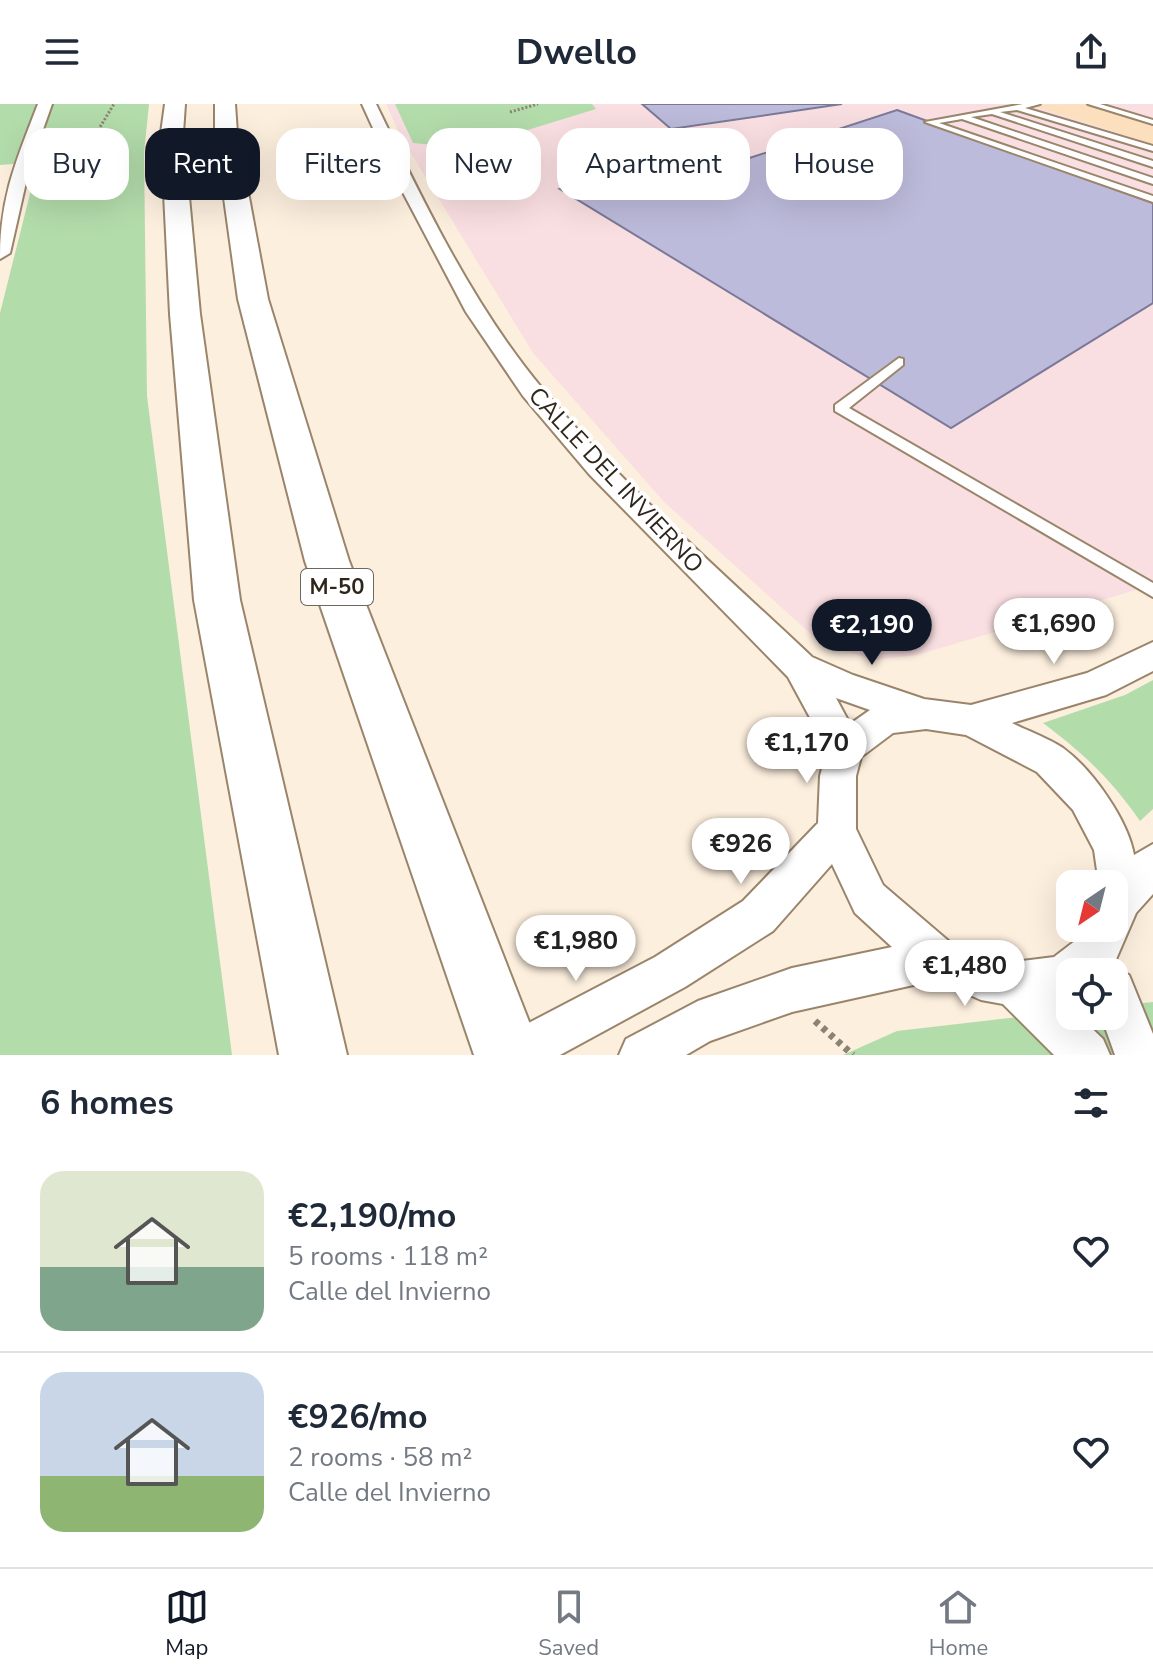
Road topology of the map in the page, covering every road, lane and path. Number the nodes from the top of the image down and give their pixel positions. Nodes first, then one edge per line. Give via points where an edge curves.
1 (45, 104) edge
2 (114, 104) edge
3 (175, 104) edge
4 (225, 104) edge
5 (369, 104) edge
6 (538, 104) edge
7 (1036, 104) edge
8 (1092, 104) edge
9 (1016, 107) junction
10 (1111, 107) edge
11 (510, 112) dead end
12 (990, 112) junction
13 (960, 117) junction
14 (1153, 122) edge
15 (99, 128) edge
16 (1153, 149) edge
17 (1153, 164) edge
18 (1153, 181) edge
19 (1153, 199) edge
20 (0, 253) edge
21 (899, 362) dead end
22 (1153, 591) edge
23 (1153, 656) edge
24 (800, 667) junction
25 (926, 714) junction
26 (971, 720) junction
27 (845, 748) junction
28 (837, 831) junction
29 (1153, 864) edge
30 (1112, 870) edge
31 (1128, 904) edge
32 (1100, 942) edge
33 (937, 959) junction
34 (1014, 984) junction
35 (801, 1011) dead end
36 (1128, 1028) edge
37 (313, 1055) edge
38 (508, 1055) edge
39 (514, 1055) edge
40 (642, 1055) edge
41 (853, 1055) edge
42 (1087, 1055) edge
43 (1138, 1055) edge

1 - 20 street via 21,169
2 - 15 path
3 - 37 highway via 172,133 185,314 217,600
4 - 38 highway, M-50 via 253,299 327,561
5 - 24 street, CALLE DEL INVIERNO via 477,312 531,391 598,468
6 - 11 path
7 - 9 lane
8 - 10 lane
9 - 12 lane
9 - 16 lane
10 - 14 lane
12 - 13 lane
12 - 17 lane
13 - 18 lane
13 - 19 lane via 929,122
21 - 22 lane via 840,408
23 - 26 street via 1094,685
24 - 25 street via 874,699
24 - 27 street
25 - 26 street
25 - 27 street via 886,718
26 - 30 street via 1050,760 1086,797 1113,846
27 - 28 street via 838,776
28 - 33 street via 869,899
28 - 39 street via 758,916 670,972
29 - 31 street
32 - 34 street via 1062,977
33 - 34 street via 981,978
33 - 40 street via 792,990 698,1023
34 - 42 street
35 - 41 path
36 - 43 street

